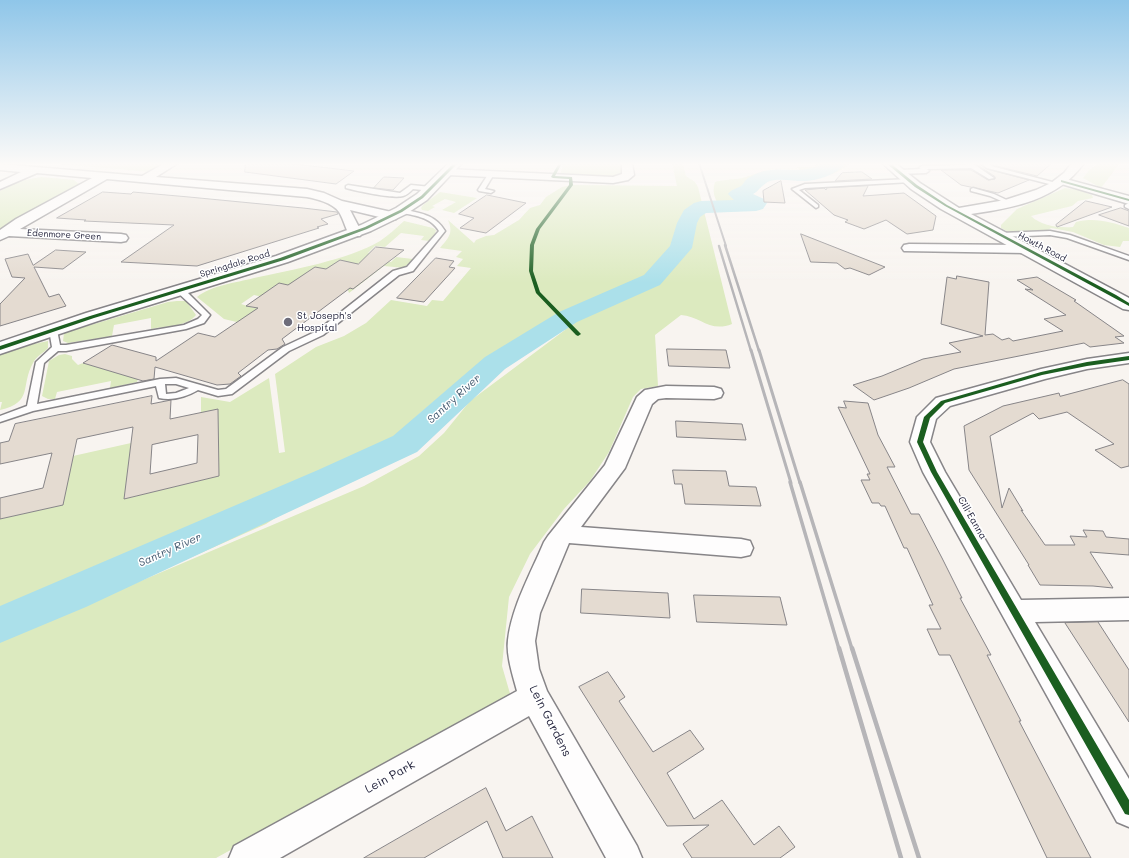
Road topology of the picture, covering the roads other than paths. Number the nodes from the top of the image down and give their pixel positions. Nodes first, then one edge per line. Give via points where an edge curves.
1 (56, 203) edge
2 (412, 203) edge
3 (812, 203) edge
4 (943, 203) edge
5 (1005, 203) edge
6 (338, 204) joint
7 (816, 206) dead end
8 (366, 210) junction
9 (957, 212) junction
10 (396, 213) junction
11 (352, 225) junction
12 (3, 234) edge
13 (1001, 235) junction
14 (121, 238) dead end
15 (909, 248) dead end
16 (1026, 249) junction
17 (1129, 258) edge
18 (180, 290) junction
19 (1129, 305) edge
20 (53, 330) junction
21 (0, 348) edge
22 (56, 348) junction
23 (1129, 358) edge
24 (160, 382) junction
25 (196, 387) junction
26 (714, 393) dead end
27 (31, 408) junction
28 (0, 419) edge
29 (564, 533) junction
30 (741, 548) dead end
31 (1129, 609) edge
32 (1015, 611) junction
33 (534, 697) junction
34 (1129, 810) edge
35 (246, 858) edge
36 (625, 858) edge

1 - 12 street, Edenmore Green
2 - 10 street, Springdale Road
3 - 7 lane
4 - 9 street, Howth Road
5 - 9 street
6 - 8 street
6 - 11 street via 347,213
8 - 10 street
8 - 11 street
9 - 13 street, Howth Road
10 - 11 street, Springdale Road
10 - 25 lane via 434,220 442,231 410,269 396,273 320,333 286,349 234,389 218,394
11 - 18 street, Springdale Road via 288,257
12 - 14 street, Edenmore Green
13 - 16 street, Howth Road
13 - 17 lane via 1050,232 1099,246
15 - 16 street, Howth Road
16 - 19 street, Howth Road
18 - 20 street, Springdale Road
18 - 22 lane via 206,315 201,321 186,327
20 - 21 street, Springdale Road
20 - 22 lane
22 - 27 lane via 40,362
23 - 32 street, Cill Eanna via 1087,364 960,396 943,402 927,417 920,442 931,466
24 - 25 lane via 176,381
24 - 25 lane via 162,396 166,397 186,393
24 - 27 lane
26 - 29 street, Lein Gardens via 666,392 652,394 644,401 614,468
27 - 28 lane
29 - 30 street
29 - 33 street, Lein Gardens via 556,542 527,613 520,641
31 - 32 street
32 - 34 street, Cill Eanna
33 - 35 street, Lein Park
33 - 36 street, Lein Gardens

